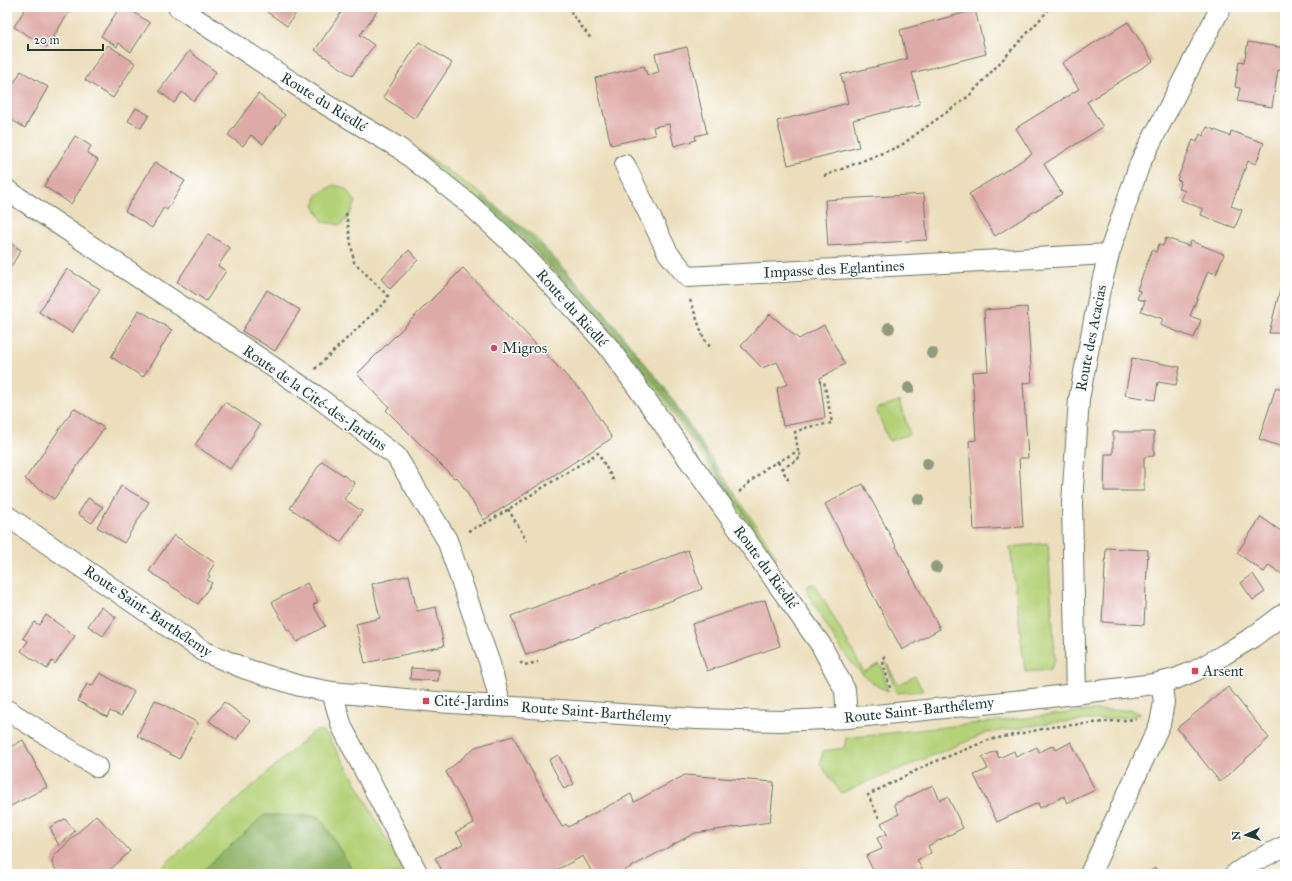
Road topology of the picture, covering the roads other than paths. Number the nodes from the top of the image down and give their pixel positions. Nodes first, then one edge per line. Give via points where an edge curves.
1 (178, 7) edge
2 (1221, 7) edge
3 (625, 165) dead end
4 (7, 190) edge
5 (1109, 254) junction
6 (7, 516) edge
7 (1285, 613) edge
8 (1161, 682) junction
9 (332, 692) junction
10 (1076, 694) junction
11 (501, 705) junction
12 (7, 710) edge
13 (847, 718) junction
14 (97, 767) dead end
15 (1285, 846) edge
16 (418, 874) edge
17 (1090, 874) edge
18 (1234, 874) edge

1 - 13 street, Route du Riedlé via 325,104 399,148 468,203 520,251 607,345 821,645 845,690
2 - 5 street, Route des Acacias via 1140,164
3 - 5 street, Impasse des Eglantines via 668,253 688,277
4 - 11 street, Route de la Cité-des-Jardins via 299,385 396,456 447,540 490,664
5 - 10 street, Route des Acacias via 1079,399 1072,503
6 - 9 street, Route Saint-Barthélemy via 205,652 300,686
7 - 8 street, Route Saint-Barthélemy via 1253,637 1195,671
8 - 10 street, Route Saint-Barthélemy
8 - 17 street via 1164,702 1160,724
9 - 11 street, Route Saint-Barthélemy
9 - 16 street via 342,727
10 - 13 street, Route Saint-Barthélemy
11 - 13 street, Route Saint-Barthélemy via 696,719 780,721
12 - 14 street
15 - 18 street

